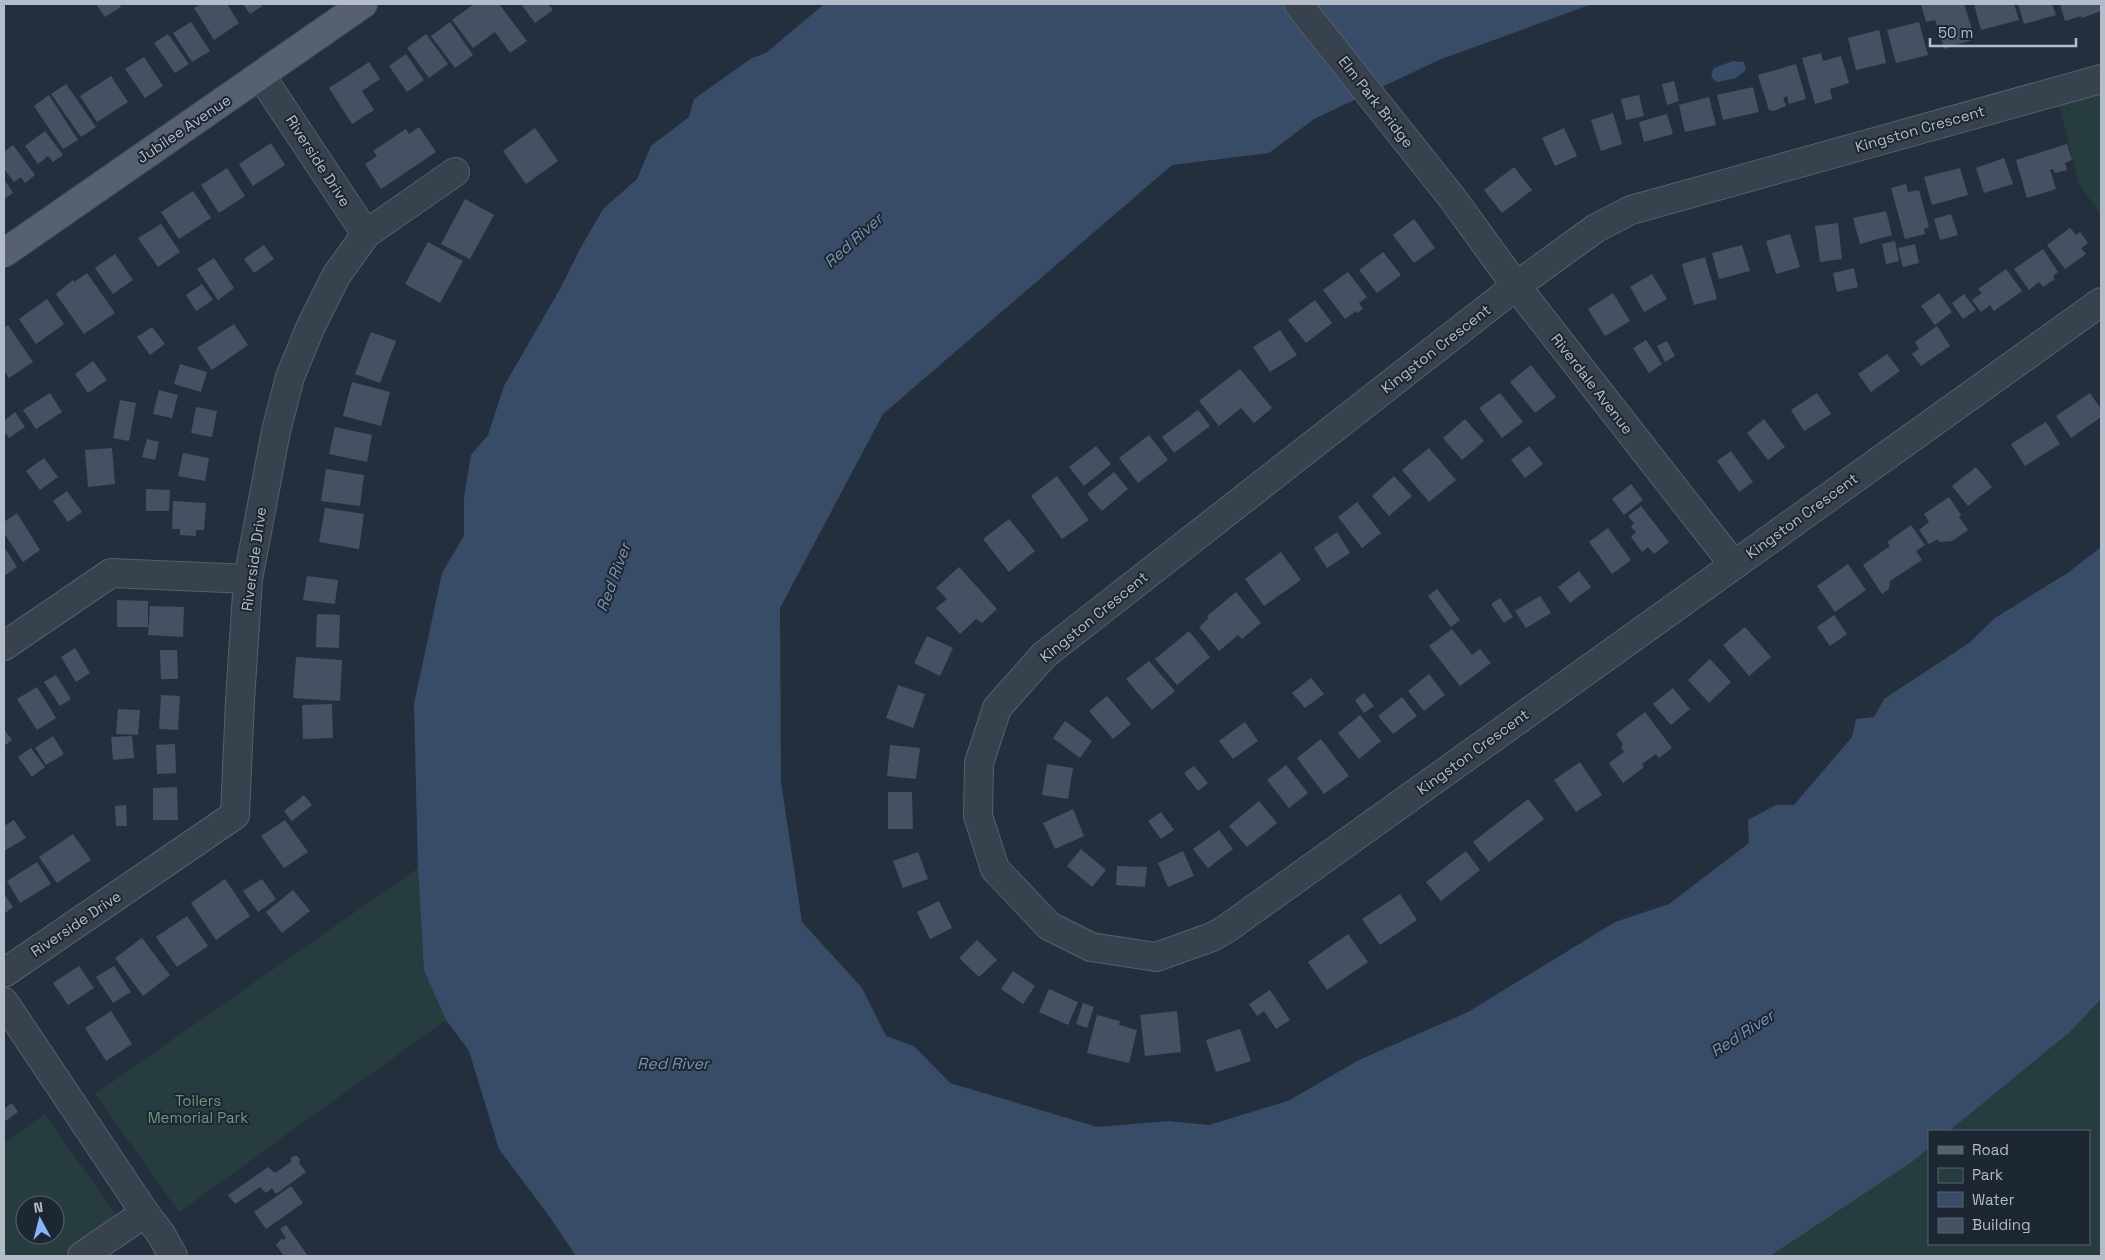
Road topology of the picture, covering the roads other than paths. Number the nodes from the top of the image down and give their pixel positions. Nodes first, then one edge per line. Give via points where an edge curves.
1 (363, 4) edge
2 (1298, 4) edge
3 (261, 76) junction
4 (2101, 79) edge
5 (455, 172) dead end
6 (1453, 199) joint
7 (366, 234) junction
8 (4, 253) edge
9 (1516, 286) junction
10 (2101, 302) edge
11 (1734, 565) junction
12 (248, 579) junction
13 (4, 646) edge
14 (4, 973) edge
15 (4, 1002) edge
16 (145, 1213) junction
17 (82, 1256) edge
18 (173, 1256) edge

1 - 3 main road, Jubilee Avenue
2 - 6 street, Elm Park Bridge
3 - 7 street, Riverside Drive
3 - 8 main road, Jubilee Avenue
4 - 9 street, Kingston Crescent via 1631,210 1596,228
5 - 7 street
6 - 9 street, Riverdale Avenue
7 - 12 street, Riverside Drive via 336,276 290,377 276,431
9 - 11 street, Riverdale Avenue
9 - 11 street, Kingston Crescent via 1044,655 998,708 979,763 978,816 995,869 1050,926 1091,947 1156,957 1212,936
10 - 11 street, Kingston Crescent
12 - 13 street via 111,573
12 - 14 street, Riverside Drive via 235,815
15 - 16 street
16 - 17 street
16 - 18 street

